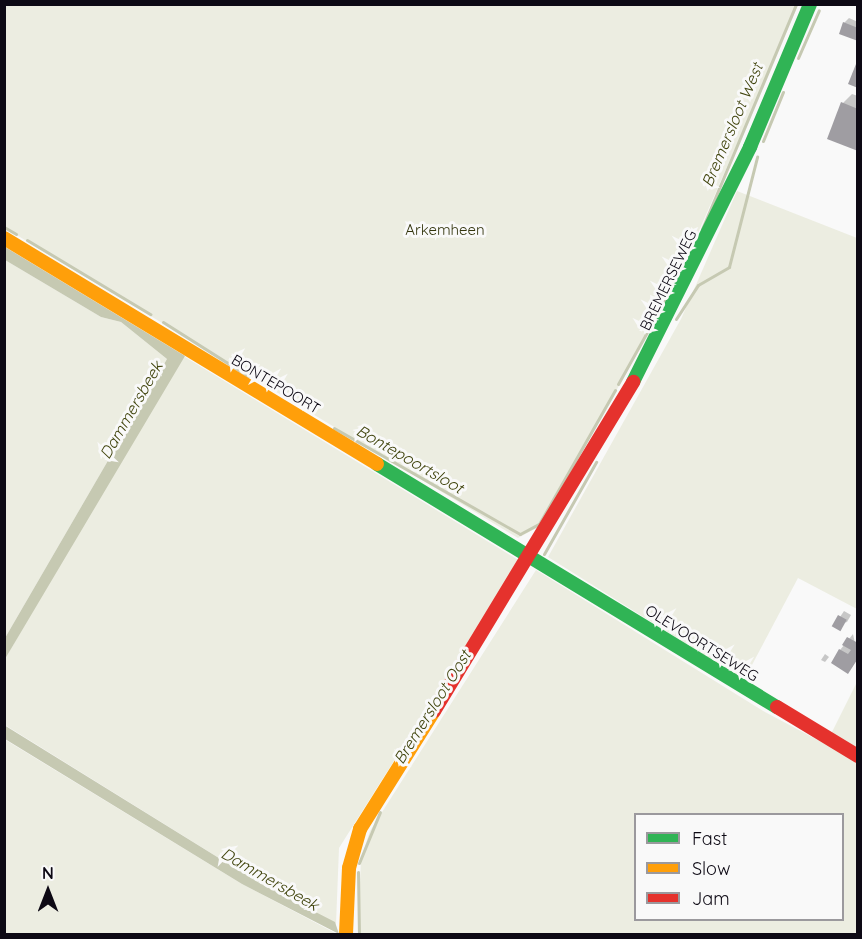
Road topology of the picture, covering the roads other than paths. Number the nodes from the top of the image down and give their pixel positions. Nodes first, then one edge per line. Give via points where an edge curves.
1 (810, 4) edge
2 (4, 238) edge
3 (531, 556) junction
4 (858, 756) edge
5 (346, 934) edge

1 - 3 street, BREMERSEWEG via 750,147 656,343
2 - 3 street, BONTEPOORT
3 - 4 street, OLEVOORTSEWEG
3 - 5 street, BREMERSEWEG via 360,829 349,868

